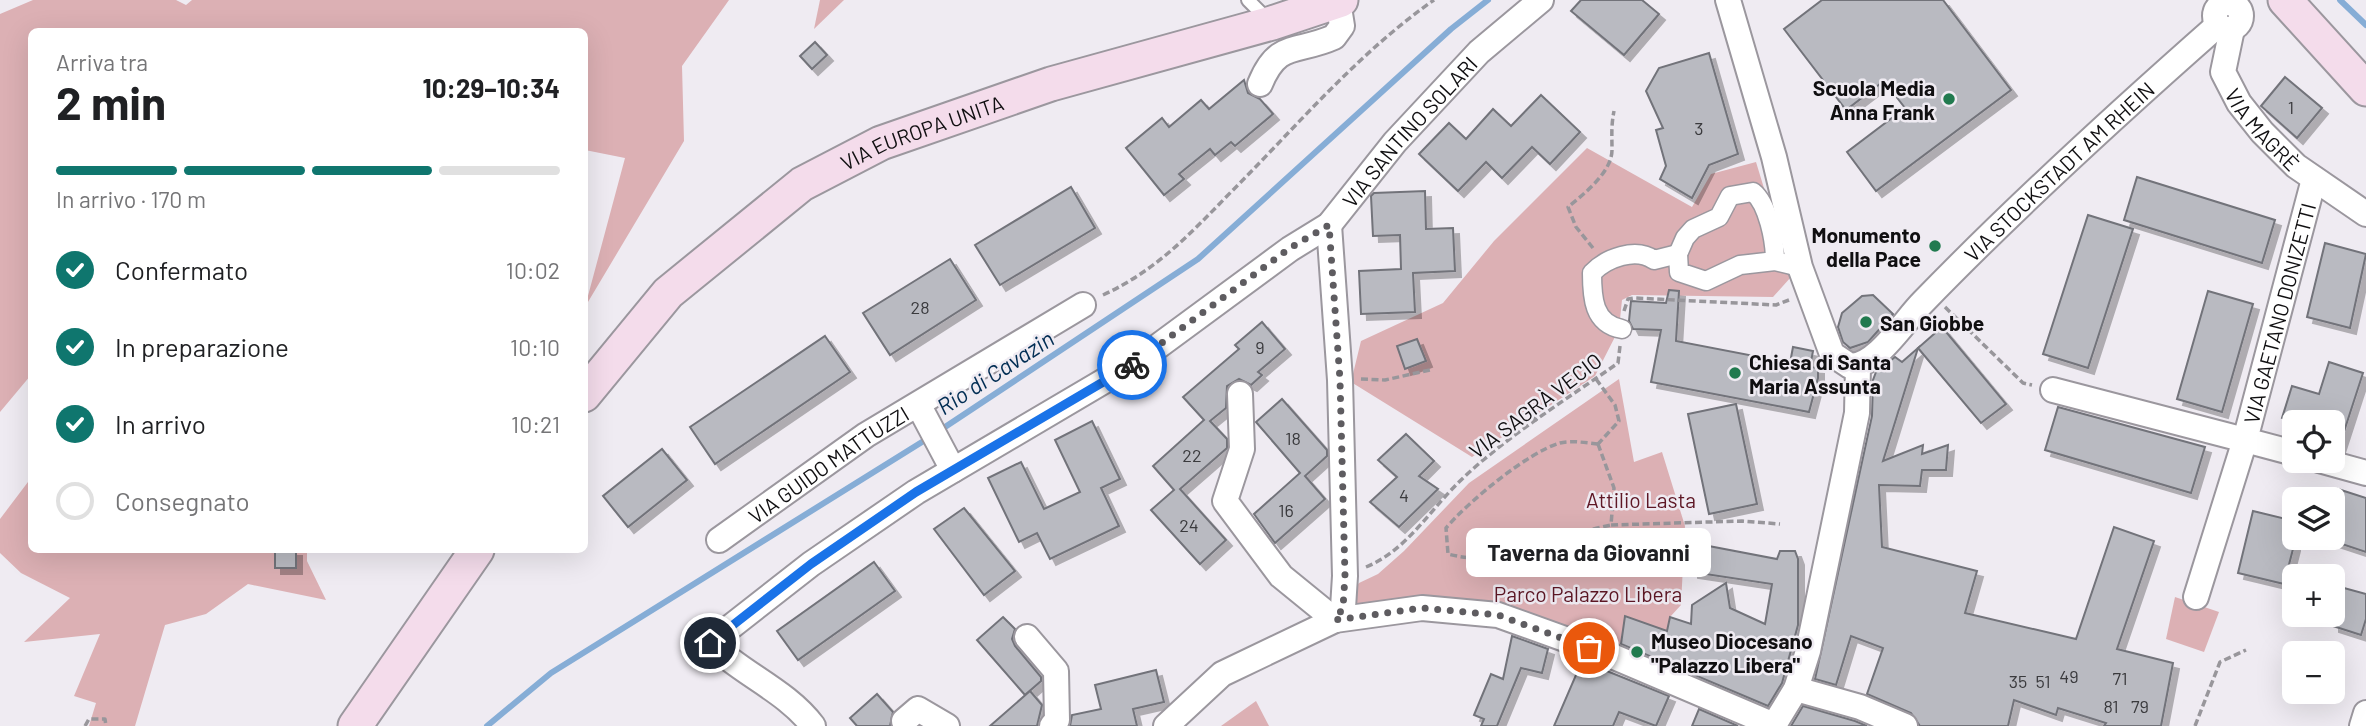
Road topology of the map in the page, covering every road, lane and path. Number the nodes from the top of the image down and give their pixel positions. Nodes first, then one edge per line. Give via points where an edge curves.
1 (1248, 0) edge
2 (1434, 0) edge
3 (1541, 0) edge
4 (1728, 0) edge
5 (2285, 0) edge
6 (1339, 1) edge
7 (2233, 15) edge
8 (1272, 23) junction
9 (1260, 84) dead end
10 (2366, 89) edge
11 (1614, 111) dead end
12 (2314, 179) junction
13 (2366, 214) edge
14 (1329, 225) junction
15 (1678, 254) junction
16 (1775, 261) junction
17 (1605, 263) junction
18 (1800, 267) junction
19 (1931, 293) junction
20 (1811, 294) junction
21 (1083, 305) joint
22 (1622, 329) junction
23 (1858, 366) junction
24 (1430, 370) dead end
25 (1359, 379) dead end
26 (1596, 379) junction
27 (588, 390) edge
28 (2053, 390) joint
29 (1240, 394) dead end
30 (919, 406) junction
31 (1526, 409) dead end
32 (1537, 421) junction
33 (2245, 440) junction
34 (1598, 444) junction
35 (2282, 450) edge
36 (2345, 468) edge
37 (953, 470) junction
38 (2366, 474) edge
39 (1780, 524) dead end
40 (1611, 525) junction
41 (719, 540) dead end
42 (475, 553) edge
43 (1345, 576) junction
44 (2196, 597) dead end
45 (1335, 620) junction
46 (1027, 637) dead end
47 (2246, 650) dead end
48 (1796, 689) junction
49 (2366, 713) edge
50 (904, 721) dead end
51 (1774, 725) edge
52 (85, 726) edge
53 (106, 726) edge
54 (355, 726) edge
55 (813, 726) edge
56 (947, 726) edge
57 (1052, 726) edge
58 (1166, 726) edge
59 (1905, 726) edge
60 (2195, 726) edge
61 (2362, 726) edge

1 - 8 lane
2 - 21 path via 1347,74 1189,234 1138,278
3 - 14 street, VIA SANTINO SOLARI via 1469,62 1395,142
4 - 18 street via 1774,157
5 - 10 main road
6 - 8 main road, VIA EUROPA UNITA
6 - 9 street, VIA EUROPA UNITA via 1342,26 1334,37 1286,51 1268,63
7 - 12 street, VIA MAGRÈ via 2223,72 2262,132
7 - 19 street, VIA STOCKSTADT AM RHEIN via 2097,132
8 - 27 main road, VIA EUROPA UNITA via 1051,84 881,143 802,184 668,293
11 - 17 path via 1610,131 1613,154 1597,183 1568,207 1576,227
12 - 13 street, VIA MAGRÈ
12 - 33 street, VIA GAETANO DONIZETTI
14 - 37 street via 1290,248 1138,361
14 - 43 street, VIA SANTINO SOLARI via 1340,380
15 - 16 street via 1679,272 1706,281 1740,265
15 - 16 street via 1693,229 1719,217 1730,196 1753,192 1762,199 1775,236
15 - 17 street via 1654,260 1646,254 1631,254
16 - 18 street
17 - 22 street via 1591,273 1591,300 1604,322
18 - 20 street
19 - 23 street, VIA STOCKSTADT AM RHEIN via 1869,363
19 - 28 path via 2023,383
20 - 22 path, VIA SAGRÀ VECIO via 1776,305 1628,299
20 - 23 street via 1825,340 1837,360
21 - 30 street, VIA GUIDO MATTUZZI
22 - 26 path, VIA SAGRÀ VECIO via 1618,363
23 - 48 street via 1857,413 1808,651
24 - 25 path via 1385,380
26 - 32 path, VIA SAGRÀ VECIO
26 - 34 path via 1615,405 1619,421
28 - 33 street
29 - 45 street via 1242,449 1225,501 1248,548
30 - 37 street
30 - 41 street, VIA GUIDO MATTUZZI via 809,473
31 - 32 path
32 - 43 path, VIA SAGRÀ VECIO via 1460,480 1412,535 1378,562
33 - 35 street, VIA GAETANO DONIZETTI
33 - 44 street
34 - 40 path via 1614,488
34 - 40 path via 1562,442 1535,453 1459,512 1446,528 1448,554 1464,558 1530,551
36 - 38 street
37 - 55 street via 811,564 710,643 800,709
39 - 40 path
42 - 54 main road
43 - 45 street, VIA SANTINO SOLARI via 1343,608
45 - 51 street via 1422,608 1498,615 1612,656
45 - 58 street via 1222,674
46 - 57 street via 1056,671 1057,720
47 - 60 path via 2220,662
48 - 51 street
48 - 59 street via 1860,707
49 - 61 street
50 - 56 street via 918,709
52 - 53 path via 89,719 105,719

